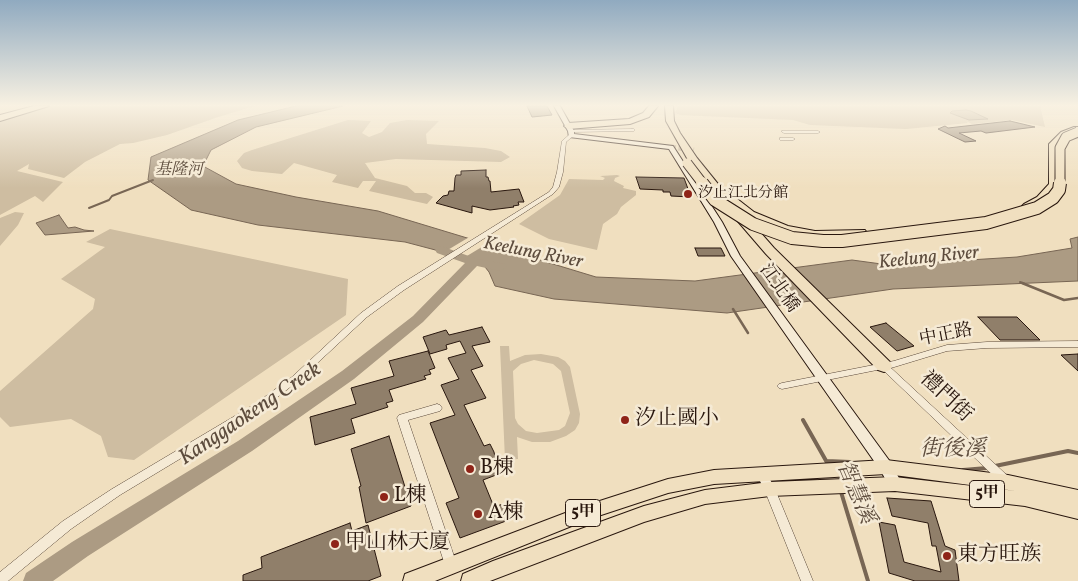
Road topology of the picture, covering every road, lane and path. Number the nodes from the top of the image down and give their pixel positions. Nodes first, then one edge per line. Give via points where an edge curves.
1 (569, 133) edge
2 (583, 133) edge
3 (669, 133) edge
4 (676, 133) edge
5 (1067, 133) edge
6 (1073, 133) edge
7 (782, 139) dead end
8 (793, 139) dead end
9 (690, 162) junction
10 (714, 186) junction
11 (1078, 344) edge
12 (884, 366) junction
13 (823, 379) junction
14 (782, 386) dead end
15 (436, 408) dead end
16 (879, 465) junction
17 (761, 473) junction
18 (1008, 482) junction
19 (894, 484) junction
20 (770, 488) junction
21 (1078, 497) edge
22 (1025, 499) junction
23 (1078, 511) edge
24 (457, 562) junction
25 (0, 580) edge
26 (472, 580) edge
27 (412, 581) edge
28 (807, 581) edge

1 - 25 street via 552,193 401,288 364,315 295,379 258,407 116,492 67,525
2 - 13 street, 江北橋 via 671,147 738,259
3 - 9 highway via 675,147
4 - 9 highway
5 - 10 highway, bridge via 1054,144 1055,176 1049,191 1029,206 997,215 848,235 815,235 767,223 742,209
6 - 9 highway, bridge via 1066,137 1060,148 1059,190 1037,208 986,223 842,241 792,238 753,224 715,200
7 - 8 street
9 - 10 highway
10 - 12 highway via 770,251
11 - 12 street, 中正路 via 948,348
12 - 13 street, 中正路
12 - 18 street, 禮門街
13 - 14 street, 中正路
13 - 16 street, 江北橋
15 - 24 street via 402,418
16 - 17 main road, 5甲
16 - 18 main road, 5甲
16 - 19 street, 江北橋
17 - 20 street
17 - 24 main road, 5甲 via 714,477 668,486 586,512
18 - 21 main road, 5甲
18 - 22 street, 禮門街
19 - 20 main road, 5甲
19 - 22 main road, 5甲
20 - 26 main road, 5甲 via 705,497 644,514
20 - 28 street
22 - 23 main road, 5甲
24 - 26 main road
24 - 27 main road, 5甲

